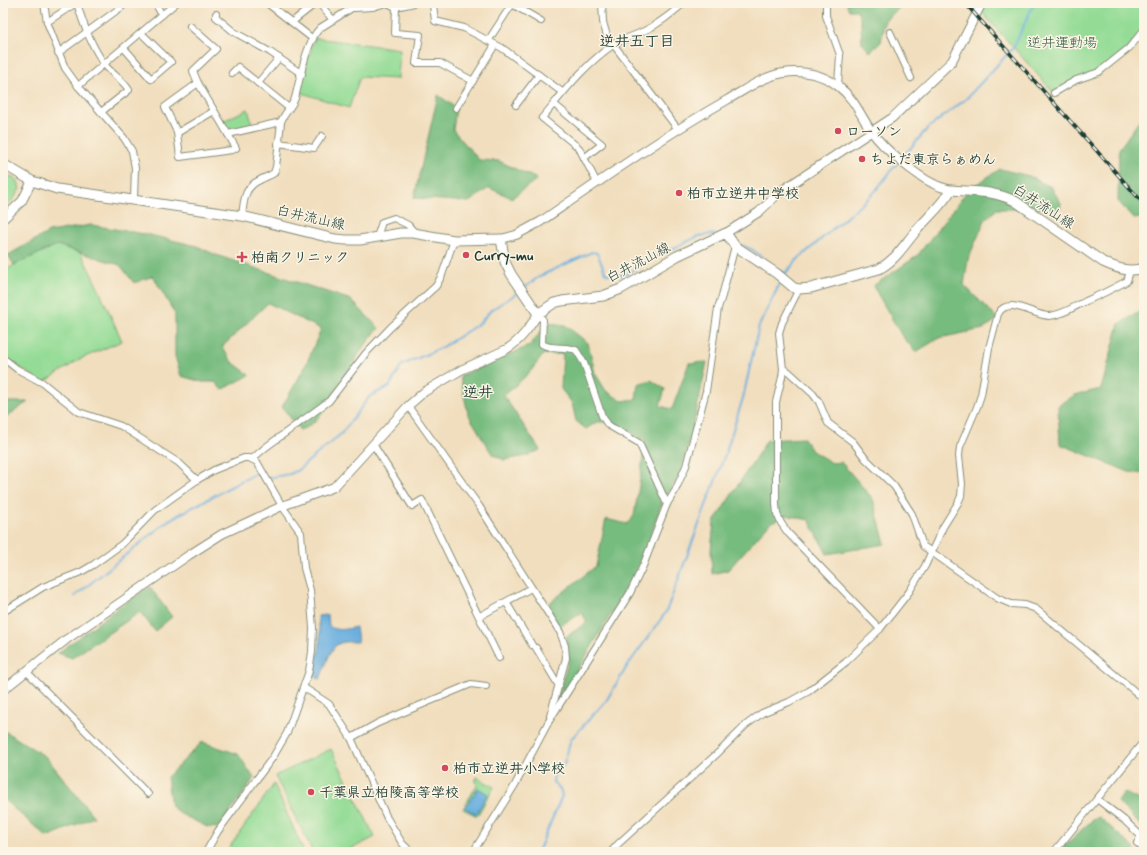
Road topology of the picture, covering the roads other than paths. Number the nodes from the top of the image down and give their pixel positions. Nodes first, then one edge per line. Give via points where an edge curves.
1 (44, 3) edge
2 (76, 3) edge
3 (127, 3) edge
4 (154, 3) edge
5 (176, 3) edge
6 (267, 3) edge
7 (316, 3) edge
8 (320, 3) edge
9 (360, 3) edge
10 (386, 3) edge
11 (414, 3) edge
12 (430, 3) edge
13 (602, 3) edge
14 (683, 3) edge
15 (826, 3) edge
16 (982, 3) edge
17 (396, 7) junction
18 (355, 8) junction
19 (216, 14) dead end
20 (162, 15) junction
21 (333, 20) junction
22 (540, 21) dead end
23 (47, 22) junction
24 (292, 22) junction
25 (190, 26) dead end
26 (1144, 30) edge
27 (87, 32) junction
28 (890, 32) dead end
29 (141, 33) junction
30 (313, 39) junction
31 (488, 41) junction
32 (614, 44) junction
33 (496, 45) junction
34 (124, 48) junction
35 (58, 53) junction
36 (279, 58) junction
37 (105, 64) junction
38 (232, 73) dead end
39 (302, 74) junction
40 (539, 74) junction
41 (911, 78) dead end
42 (472, 81) junction
43 (198, 83) junction
44 (258, 83) junction
45 (78, 86) junction
46 (838, 86) junction
47 (562, 92) junction
48 (1054, 93) dead end
49 (554, 104) junction
50 (516, 105) dead end
51 (289, 108) junction
52 (456, 108) dead end
53 (214, 111) junction
54 (101, 112) junction
55 (281, 122) junction
56 (677, 128) junction
57 (872, 131) junction
58 (177, 133) junction
59 (228, 134) junction
60 (322, 136) dead end
61 (278, 143) junction
62 (584, 158) junction
63 (3, 164) edge
64 (32, 180) junction
65 (597, 182) junction
66 (951, 190) junction
67 (134, 199) junction
68 (242, 216) junction
69 (3, 219) edge
70 (415, 233) junction
71 (726, 233) junction
72 (376, 237) junction
73 (501, 239) junction
74 (454, 240) junction
75 (735, 246) junction
76 (1144, 268) edge
77 (1130, 271) junction
78 (799, 289) junction
79 (538, 314) junction
80 (3, 358) edge
81 (783, 369) junction
82 (408, 406) junction
83 (373, 444) junction
84 (252, 459) junction
85 (197, 480) junction
86 (667, 504) junction
87 (282, 506) junction
88 (931, 551) junction
89 (531, 588) junction
90 (506, 602) junction
91 (3, 612) edge
92 (480, 616) junction
93 (880, 629) junction
94 (499, 658) dead end
95 (26, 671) junction
96 (4, 686) edge
97 (486, 686) dead end
98 (559, 686) junction
99 (303, 687) junction
100 (1144, 699) edge
101 (549, 721) junction
102 (351, 738) junction
103 (1144, 741) edge
104 (148, 794) dead end
105 (1097, 799) junction
106 (1144, 849) edge
107 (206, 852) edge
108 (411, 852) edge
109 (473, 852) edge
110 (611, 852) edge
111 (1054, 852) edge

1 - 23 street
2 - 23 street
2 - 27 street
3 - 27 street
4 - 20 street
5 - 20 street
6 - 24 street
7 - 24 street
8 - 21 street
9 - 18 street
10 - 17 street
10 - 18 street
11 - 17 street
12 - 31 street via 433,5 435,22 464,28
13 - 32 street via 607,36
14 - 32 street via 667,18
15 - 46 street via 826,16 840,55
16 - 57 street via 952,61 892,118
17 - 42 street via 395,33 420,35 416,63 440,63
18 - 21 street
19 - 36 street via 216,17 234,32
20 - 29 street
21 - 30 street via 320,28
22 - 31 street via 512,4
23 - 35 street
24 - 30 street
25 - 43 street via 216,49 193,71
26 - 48 street via 1129,48 1099,72 1076,80
27 - 35 street
27 - 37 street
28 - 41 street
29 - 34 street
29 - 34 street via 171,62 151,79
30 - 39 street
31 - 33 street
32 - 47 street via 581,71
32 - 56 street
33 - 40 street
33 - 42 street
34 - 37 street
35 - 45 street
36 - 39 street
36 - 44 street
37 - 45 street
37 - 54 street via 129,90
38 - 44 street via 238,67
39 - 51 street via 296,98
40 - 47 street
40 - 50 street
42 - 52 street
43 - 53 street
43 - 58 street via 165,107
44 - 51 street
45 - 54 street
46 - 56 street via 827,79 803,72 775,75
46 - 57 street via 854,101
47 - 49 street
49 - 62 street via 542,118 578,148
49 - 62 street via 602,144
51 - 55 street
53 - 58 street
53 - 59 street
54 - 67 street via 132,151 135,168
55 - 59 street
55 - 61 street
56 - 65 street
57 - 66 street via 890,151 920,175 934,185
57 - 71 street via 781,192 759,212
58 - 59 street via 180,157 232,150 236,148
60 - 61 street via 314,148
61 - 68 street via 274,173 252,184 248,189
62 - 65 street
63 - 64 main road, 白井流山線
64 - 67 main road, 白井流山線 via 70,192
64 - 69 street via 22,201
65 - 73 street via 527,230
66 - 77 main road, 白井流山線 via 991,192 1004,196 1102,262
66 - 78 main road via 889,263 879,269
67 - 68 main road, 白井流山線
68 - 72 main road, 白井流山線 via 335,238 360,240
70 - 72 main road, 白井流山線
70 - 72 street via 408,225 394,218 382,222
70 - 74 main road, 白井流山線
71 - 75 main road
71 - 79 main road, 白井流山線 via 677,256 621,289 603,296 554,303
73 - 74 main road, 白井流山線
73 - 79 main road via 505,262
74 - 84 street via 436,286 366,353 329,401
75 - 78 main road
75 - 86 street via 718,308 706,391 686,466
76 - 77 main road, 白井流山線
77 - 88 street via 1127,281 1061,313 1046,316 1017,307 1000,310 989,348 978,407 960,447 961,496
78 - 81 street via 779,333
79 - 82 street via 527,332 514,345 438,383
79 - 86 street via 543,320 542,344 547,347 568,347 576,350 584,363 602,416 608,425 640,443
80 - 85 street via 43,383 80,412 121,426 179,463
81 - 88 street via 813,394 828,423 853,442 864,458 894,486 912,514 923,546
81 - 93 street via 776,402 778,514 788,533
82 - 83 street
82 - 89 street via 479,506
83 - 87 street via 334,487
83 - 92 street via 412,506 422,500
84 - 85 street via 244,458 228,464
84 - 87 street via 257,462
85 - 91 street via 155,510 122,544 93,565 43,587
86 - 101 street via 630,593
87 - 95 street via 206,544 73,635
87 - 99 street via 301,533 304,568 310,590 312,652
88 - 93 street via 909,592
88 - 100 street via 997,598 1036,609
89 - 90 street
89 - 98 street via 560,632 565,646 566,658
90 - 92 street
90 - 98 street
92 - 94 street
93 - 110 street via 846,662 809,691 762,713 746,725
95 - 96 street
95 - 104 street
97 - 102 street via 471,684 378,723
98 - 101 street
99 - 102 street via 329,704
99 - 107 street via 284,739 218,831
101 - 109 street via 515,785
102 - 108 street via 387,818 402,843
103 - 105 street
105 - 106 street via 1141,836 1137,844
105 - 111 street

